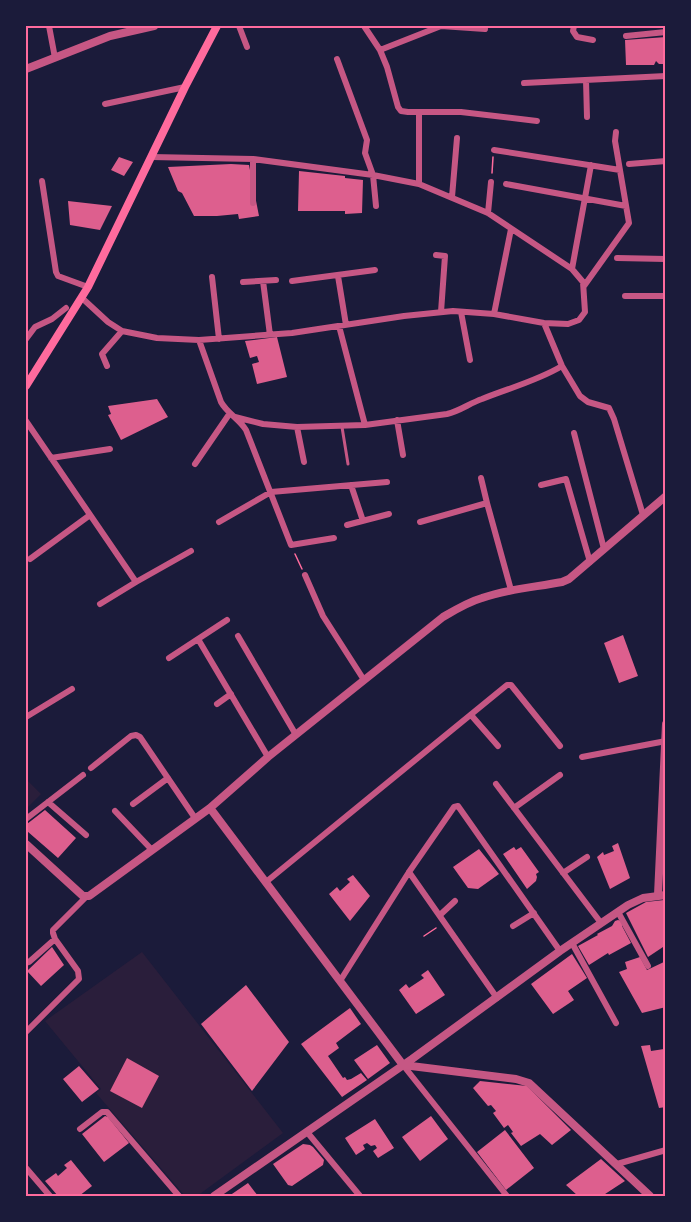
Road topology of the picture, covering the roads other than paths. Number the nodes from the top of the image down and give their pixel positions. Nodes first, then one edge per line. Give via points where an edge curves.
1 (49, 26) edge
2 (154, 26) edge
3 (217, 26) edge
4 (239, 26) edge
5 (364, 26) edge
6 (574, 26) edge
7 (144, 27) edge
8 (485, 29) dead end
9 (666, 32) edge
10 (626, 36) dead end
11 (593, 40) dead end
12 (247, 47) dead end
13 (380, 50) junction
14 (55, 58) junction
15 (338, 58) dead end
16 (26, 69) edge
17 (666, 76) edge
18 (586, 80) junction
19 (524, 83) dead end
20 (185, 87) junction
21 (105, 104) dead end
22 (419, 112) junction
23 (586, 117) dead end
24 (537, 121) dead end
25 (616, 132) dead end
26 (457, 138) dead end
27 (494, 150) road end
28 (151, 157) junction
29 (253, 159) junction
30 (666, 161) edge
31 (629, 164) dead end
32 (591, 165) junction
33 (620, 170) junction
34 (373, 175) junction
35 (42, 181) dead end
36 (491, 182) road end
37 (419, 184) junction
38 (506, 184) dead end
39 (452, 197) junction
40 (585, 198) junction
41 (254, 203) dead end
42 (376, 206) dead end
43 (626, 206) junction
44 (488, 213) junction
45 (511, 229) junction
46 (436, 255) dead end
47 (617, 258) dead end
48 (666, 259) edge
49 (572, 269) junction
50 (375, 270) dead end
51 (338, 276) junction
52 (212, 278) dead end
53 (276, 280) dead end
54 (263, 281) junction
55 (292, 281) dead end
56 (243, 282) dead end
57 (88, 287) junction
58 (584, 287) junction
59 (666, 296) edge
60 (625, 297) dead end
61 (82, 298) junction
62 (66, 308) dead end
63 (441, 312) junction
64 (462, 312) junction
65 (494, 314) junction
66 (544, 323) junction
67 (346, 324) junction
68 (339, 326) junction
69 (122, 331) junction
70 (270, 335) junction
71 (26, 339) edge
72 (219, 339) junction
73 (199, 340) junction
74 (470, 360) dead end
75 (107, 366) dead end
76 (562, 366) junction
77 (26, 386) edge
78 (233, 415) junction
79 (397, 420) junction
80 (26, 421) edge
81 (342, 425) junction
82 (365, 425) junction
83 (297, 427) junction
84 (574, 433) dead end
85 (110, 449) dead end
86 (404, 456) dead end
87 (51, 458) junction
88 (304, 462) dead end
89 (195, 464) dead end
90 (348, 464) dead end
91 (481, 478) dead end
92 (387, 482) dead end
93 (351, 485) junction
94 (540, 485) dead end
95 (271, 492) junction
96 (666, 496) edge
97 (487, 503) junction
98 (389, 514) dead end
99 (90, 515) junction
100 (643, 515) junction
101 (363, 521) junction
102 (219, 522) dead end
103 (420, 522) dead end
104 (347, 525) dead end
105 (334, 538) dead end
106 (604, 549) junction
107 (191, 551) dead end
108 (30, 559) dead end
109 (590, 561) junction
110 (305, 575) road end
111 (136, 582) junction
112 (511, 590) junction
113 (100, 604) dead end
114 (227, 620) dead end
115 (238, 636) dead end
116 (198, 639) junction
117 (169, 657) dead end
118 (364, 680) junction
119 (72, 689) dead end
120 (231, 694) junction
121 (217, 704) dead end
122 (471, 715) junction
123 (26, 717) edge
124 (666, 724) edge
125 (296, 735) junction
126 (665, 741) edge
127 (498, 746) dead end
128 (560, 746) dead end
129 (268, 757) junction
130 (582, 757) dead end
131 (91, 768) dead end
132 (83, 775) dead end
133 (560, 775) dead end
134 (168, 778) junction
135 (496, 784) dead end
136 (48, 802) junction
137 (134, 804) dead end
138 (210, 808) junction
139 (514, 808) junction
140 (115, 811) dead end
141 (195, 818) junction
142 (26, 819) edge
143 (663, 833) edge
144 (86, 835) dead end
145 (26, 844) edge
146 (152, 850) junction
147 (586, 856) dead end
148 (409, 872) junction
149 (563, 873) junction
150 (266, 882) junction
151 (664, 895) edge
152 (86, 897) junction
153 (455, 902) dead end
154 (618, 912) junction
155 (534, 913) junction
156 (440, 915) junction
157 (601, 923) junction
158 (513, 926) dead end
159 (55, 939) junction
160 (572, 943) junction
161 (560, 951) junction
162 (26, 963) edge
163 (648, 966) dead end
164 (340, 981) junction
165 (497, 998) junction
166 (616, 1023) dead end
167 (26, 1032) edge
168 (403, 1065) junction
169 (80, 1129) dead end
170 (307, 1132) junction
171 (666, 1150) edge
172 (617, 1164) junction
173 (26, 1168) edge
174 (505, 1196) edge
175 (50, 1197) edge
176 (179, 1197) edge
177 (214, 1197) edge
178 (360, 1197) edge
179 (650, 1197) edge

1 - 14 street
2 - 7 street
3 - 20 main road
4 - 12 street
5 - 13 street
6 - 11 street via 577,37
7 - 14 street
8 - 13 street via 441,26
9 - 10 street
13 - 22 street via 398,107 404,112
14 - 16 street
15 - 34 street via 367,140 365,153
17 - 18 street
18 - 19 street
18 - 23 street
20 - 21 street
20 - 28 main road
22 - 24 street via 461,112
22 - 37 street
25 - 33 street
26 - 39 street
27 - 32 street
28 - 29 street
28 - 57 main road
29 - 34 street
29 - 41 street
30 - 31 street
32 - 33 street
32 - 40 street
33 - 43 street
34 - 37 street
34 - 42 street
35 - 57 street via 56,272
36 - 44 street
37 - 39 street
38 - 40 street
39 - 44 street
40 - 43 street
40 - 49 street
43 - 58 street via 629,223
44 - 45 street
45 - 49 street
45 - 65 street
46 - 63 street via 445,256
47 - 48 street
49 - 58 street
50 - 51 street
51 - 55 street
51 - 67 street
52 - 72 street
53 - 54 street
54 - 56 street
54 - 70 street
57 - 61 main road
58 - 66 street via 584,316 568,324
59 - 60 street
61 - 69 street
61 - 77 main road
62 - 71 street via 34,327
63 - 64 street
63 - 67 street
64 - 65 street
64 - 74 street
65 - 66 street
66 - 76 street
67 - 68 street
68 - 70 street
68 - 82 street
69 - 73 street
69 - 75 street via 102,354
70 - 72 street
72 - 73 street
73 - 78 street via 221,402
76 - 79 street via 455,412
76 - 100 street via 583,400 609,408
78 - 83 street via 263,424
78 - 89 street
78 - 95 street via 246,430
79 - 82 street
79 - 86 street
80 - 87 street
81 - 82 street
81 - 83 street
81 - 90 lane
83 - 88 street
84 - 106 street
85 - 87 street
87 - 99 street
91 - 97 street
92 - 93 street
93 - 95 street
93 - 101 street
94 - 109 street via 566,479
95 - 102 street
95 - 105 street via 291,545
96 - 100 street
97 - 103 street
97 - 112 street
98 - 101 street
99 - 108 street
99 - 111 street
100 - 106 street
101 - 104 street
106 - 109 street
107 - 111 street
109 - 112 street via 562,582
110 - 118 street via 323,616
111 - 113 street
112 - 118 street via 482,598 443,617
114 - 116 street
115 - 125 street
116 - 117 street
116 - 120 street
118 - 125 street
119 - 123 street
120 - 121 street
120 - 129 street
122 - 127 street
122 - 128 street via 509,684
122 - 150 street
124 - 126 street
125 - 129 street
126 - 130 street
126 - 143 street
129 - 138 street
131 - 134 street via 136,735
132 - 136 street
133 - 139 street
134 - 137 street
134 - 141 street
135 - 139 street
136 - 142 street
136 - 144 street
138 - 141 street
138 - 150 street
139 - 149 street
140 - 146 street
141 - 146 street
143 - 151 street
145 - 152 street
146 - 152 street
147 - 149 street
148 - 155 street via 458,806
148 - 156 street
148 - 164 street
149 - 157 street
150 - 164 street
151 - 154 street via 643,898
152 - 159 street via 53,930
153 - 156 street
154 - 157 street
154 - 163 street
155 - 158 street
155 - 161 street
156 - 165 street
157 - 160 street
159 - 162 street
159 - 167 street via 78,971 79,980
160 - 161 street
160 - 166 street
161 - 165 street
164 - 168 street
165 - 168 street
168 - 170 street
168 - 172 street via 529,1083
168 - 174 street
169 - 176 street via 107,1112
170 - 177 street
170 - 178 street
171 - 172 street
172 - 179 street
173 - 175 street

